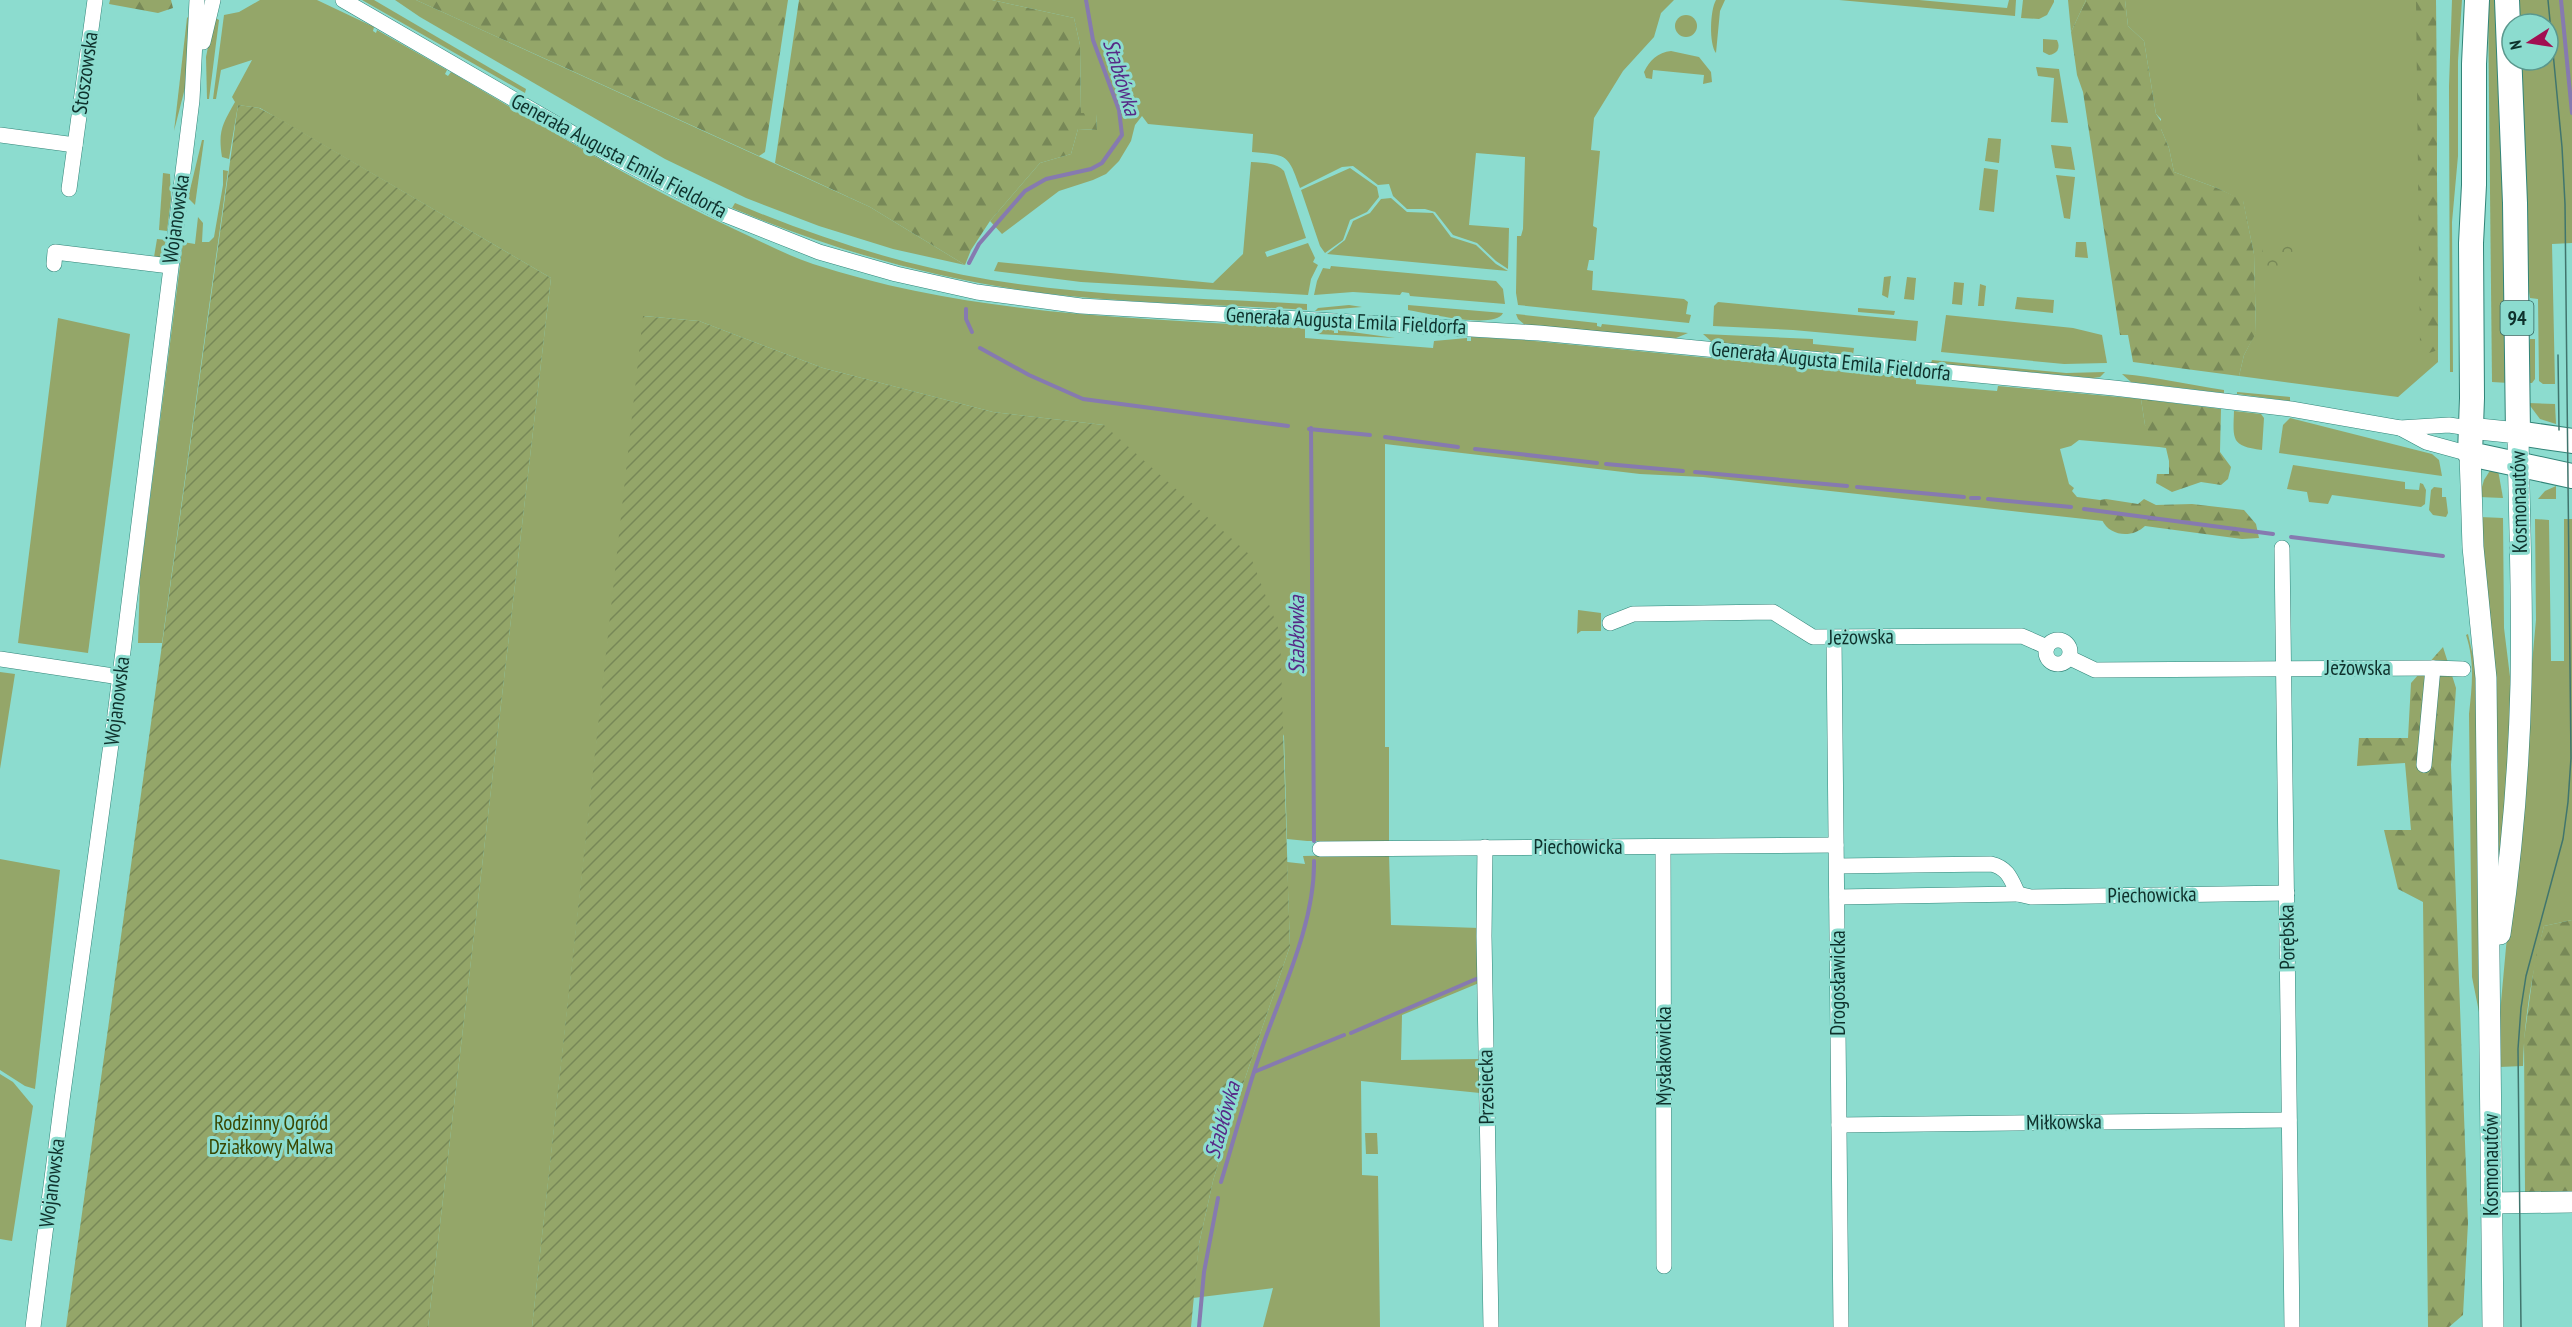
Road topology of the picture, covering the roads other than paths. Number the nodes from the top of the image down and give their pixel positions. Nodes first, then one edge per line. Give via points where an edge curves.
1 (95, 0) edge
2 (197, 0) edge
3 (213, 0) edge
4 (2477, 0) edge
5 (2507, 0) edge
6 (346, 2) edge
7 (195, 74) junction
8 (0, 135) edge
9 (75, 145) junction
10 (69, 189) dead end
11 (54, 264) dead end
12 (170, 266) junction
13 (2400, 428) junction
14 (2469, 428) junction
15 (2518, 433) junction
16 (2572, 441) edge
17 (2470, 454) junction
18 (2518, 465) junction
19 (2572, 476) edge
20 (2282, 548) dead end
21 (1610, 623) dead end
22 (1834, 638) junction
23 (0, 659) edge
24 (2284, 668) junction
25 (2433, 668) junction
26 (2463, 669) dead end
27 (120, 677) junction
28 (2424, 765) dead end
29 (1836, 845) junction
30 (1663, 847) junction
31 (1485, 848) junction
32 (1320, 849) dead end
33 (1837, 866) junction
34 (2287, 893) junction
35 (2018, 894) junction
36 (1837, 897) junction
37 (2491, 1003) junction
38 (2289, 1120) junction
39 (1839, 1125) junction
40 (2572, 1202) edge
41 (2491, 1203) junction
42 (1664, 1266) dead end
43 (33, 1327) edge
44 (1491, 1327) edge
45 (1841, 1327) edge
46 (2292, 1327) edge
47 (2493, 1327) edge

1 - 9 street, Stoszowska
2 - 7 street, Wojanowska
3 - 7 street, Wojanowska
4 - 14 main road, Kosmonautów / 94
5 - 15 main road, Kosmonautów / 94
6 - 13 street, Generała Augusta Emila Fieldorfa via 617,159 726,215 819,252 978,292 1081,306 1539,333 1861,363 2230,401
7 - 12 street, Wojanowska
8 - 9 street, Stoszowska
9 - 10 street, Stoszowska
11 - 12 street via 55,252
12 - 27 street, Wojanowska
13 - 14 street, Generała Augusta Emila Fieldorfa
13 - 17 street, Generała Augusta Emila Fieldorfa via 2426,442
14 - 15 main road
14 - 17 main road, Kosmonautów / 94
15 - 16 main road
15 - 18 main road, Kosmonautów
17 - 18 main road
17 - 37 main road, Kosmonautów via 2473,547 2486,678
18 - 19 main road
18 - 37 main road, Kosmonautów via 2519,732 2506,892
20 - 24 street, Porębska
21 - 22 street, Jeżowska via 1633,614 1773,612 1813,637
22 - 24 street, Jeżowska via 2022,636 2047,647 2052,642 2064,641 2070,658 2095,670
22 - 29 street, Drogosławicka
23 - 27 street
24 - 25 street, Jeżowska
24 - 34 street, Porębska
25 - 26 street, Jeżowska
25 - 28 street
27 - 43 street, Wojanowska
29 - 30 street, Piechowicka
29 - 33 street, Drogosławicka
30 - 31 street, Piechowicka
30 - 42 street, Mysłakowicka
31 - 32 street, Piechowicka
31 - 44 street, Przesiecka
33 - 35 street via 1991,864 2009,875
33 - 36 street, Drogosławicka
34 - 35 street, Piechowicka via 2031,897
34 - 38 street, Porębska
35 - 36 street, Piechowicka
36 - 39 street, Drogosławicka
37 - 41 main road, Kosmonautów
38 - 39 street, Miłkowska
38 - 46 street, Porębska
39 - 45 street, Drogosławicka
40 - 41 main road
41 - 47 main road, Kosmonautów

